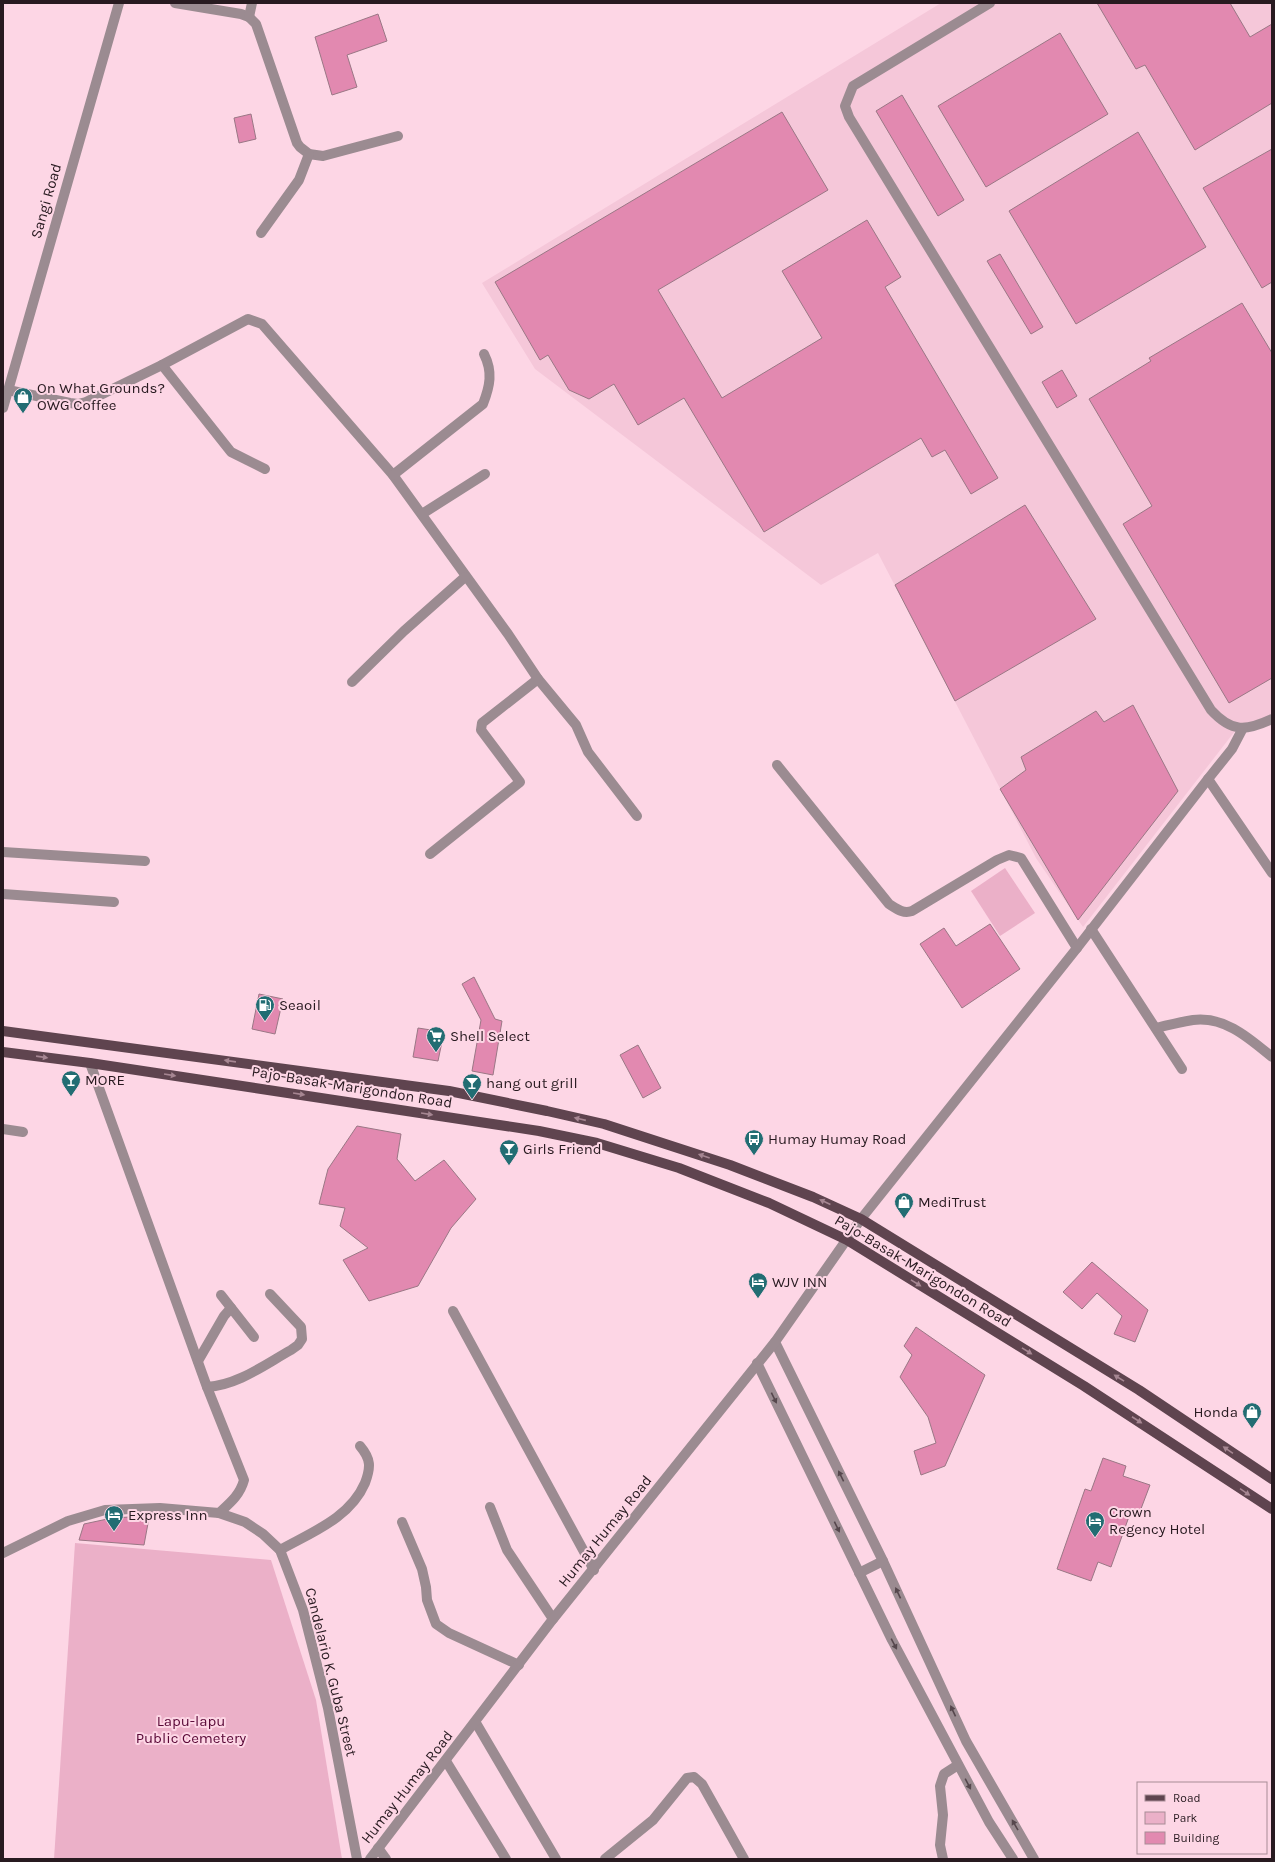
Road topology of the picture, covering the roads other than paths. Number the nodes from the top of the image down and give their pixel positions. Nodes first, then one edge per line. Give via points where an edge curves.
1 (119, 3) edge
2 (174, 3) edge
3 (252, 3) edge
4 (990, 3) edge
5 (249, 17) junction
6 (398, 136) dead end
7 (309, 154) junction
8 (261, 233) dead end
9 (484, 354) dead end
10 (162, 365) junction
11 (8, 390) junction
12 (3, 408) edge
13 (265, 469) dead end
14 (485, 474) dead end
15 (392, 475) junction
16 (422, 514) junction
17 (466, 577) junction
18 (538, 679) junction
19 (352, 682) dead end
20 (1272, 719) edge
21 (1243, 728) junction
22 (778, 765) dead end
23 (1208, 779) junction
24 (637, 816) dead end
25 (3, 852) edge
26 (430, 854) dead end
27 (146, 861) dead end
28 (1272, 872) edge
29 (3, 894) edge
30 (114, 902) dead end
31 (1091, 929) junction
32 (1077, 948) junction
33 (1156, 1028) junction
34 (3, 1031) edge
35 (3, 1052) edge
36 (1272, 1057) edge
37 (90, 1063) junction
38 (1182, 1069) dead end
39 (3, 1129) edge
40 (23, 1132) dead end
41 (861, 1219) junction
42 (848, 1240) junction
43 (270, 1294) dead end
44 (221, 1295) dead end
45 (231, 1308) junction
46 (453, 1311) dead end
47 (254, 1337) dead end
48 (775, 1342) junction
49 (198, 1361) junction
50 (757, 1363) junction
51 (207, 1387) junction
52 (360, 1446) dead end
53 (1272, 1479) edge
54 (490, 1506) dead end
55 (1272, 1510) edge
56 (219, 1513) junction
57 (402, 1522) dead end
58 (280, 1550) junction
59 (3, 1553) edge
60 (884, 1561) junction
61 (594, 1570) junction
62 (859, 1573) junction
63 (553, 1619) junction
64 (519, 1665) junction
65 (476, 1722) junction
66 (446, 1761) junction
67 (958, 1765) junction
68 (378, 1848) junction
69 (357, 1859) edge
70 (370, 1859) edge
71 (386, 1859) edge
72 (506, 1859) edge
73 (556, 1859) edge
74 (606, 1859) edge
75 (744, 1859) edge
76 (943, 1859) edge
77 (1013, 1859) edge
78 (1034, 1859) edge

1 - 11 street, Sangi Road
2 - 5 street
3 - 5 street
4 - 21 street via 853,86 845,106 849,117 1211,710 1227,723
5 - 7 street via 256,24 297,143
6 - 7 street via 323,156
7 - 8 street via 299,180
9 - 15 street via 490,365 490,377 483,404
10 - 11 street via 78,404
10 - 13 street via 226,446 238,457
10 - 15 street via 248,319 255,320 262,324
11 - 12 street, Sangi Road
14 - 16 street
15 - 16 street
16 - 17 street
17 - 18 street
17 - 19 street via 404,631
18 - 24 street via 576,725 588,752
18 - 26 street via 482,723 481,730 520,782
20 - 21 street via 1254,727
21 - 23 street, Humay Humay Road via 1232,749
22 - 32 street via 889,904 900,911 912,911 1009,854 1021,858
23 - 28 street
23 - 31 street, Humay Humay Road
25 - 27 street
29 - 30 street
31 - 32 street, Humay Humay Road
31 - 33 street
32 - 41 street, Humay Humay Road
33 - 36 street via 1194,1020 1211,1020 1237,1029
33 - 38 street
41 -> 34 main road, Pajo-Basak-Marigondon Road via 813,1197 730,1165 610,1126 546,1111 449,1091
35 -> 37 main road, Pajo-Basak-Marigondon Road
37 -> 42 main road, Pajo-Basak-Marigondon Road via 489,1123 597,1143 722,1184
37 - 49 street
39 - 40 street
41 - 42 street, Humay Humay Road
53 -> 41 main road, Pajo-Basak-Marigondon Road via 1139,1390
42 - 48 street, Humay Humay Road
42 -> 55 main road, Pajo-Basak-Marigondon Road via 1084,1386
43 - 51 street via 301,1327 302,1339 298,1345 235,1382
44 - 45 street
45 - 47 street
45 - 49 street
46 - 61 street
48 - 50 street, Humay Humay Road
60 -> 48 street
49 - 51 street
50 - 61 street, Humay Humay Road
50 -> 62 street
51 - 56 street via 244,1480 236,1498
52 - 58 street via 368,1455 369,1474 354,1503 340,1516
54 - 63 street via 507,1550
56 - 58 street, Candelario K. Guba Street via 245,1522
56 - 59 street, Candelario K. Guba Street via 160,1508 105,1510 68,1522
57 - 64 street via 422,1569 426,1600 436,1624 449,1634
58 - 69 street, Candelario K. Guba Street via 303,1610 328,1708
60 - 62 street
78 -> 60 street via 966,1741
61 - 63 street, Humay Humay Road
62 -> 67 street
63 - 64 street, Humay Humay Road
64 - 65 street, Humay Humay Road
65 - 66 street, Humay Humay Road
65 - 73 street
66 - 68 street, Humay Humay Road
66 - 72 street
67 - 76 street via 944,1774 940,1786 943,1815 940,1845
67 -> 77 street via 988,1822
68 - 70 street, Humay Humay Road
68 - 71 street
74 - 75 street via 653,1820 687,1778 694,1777 702,1784

